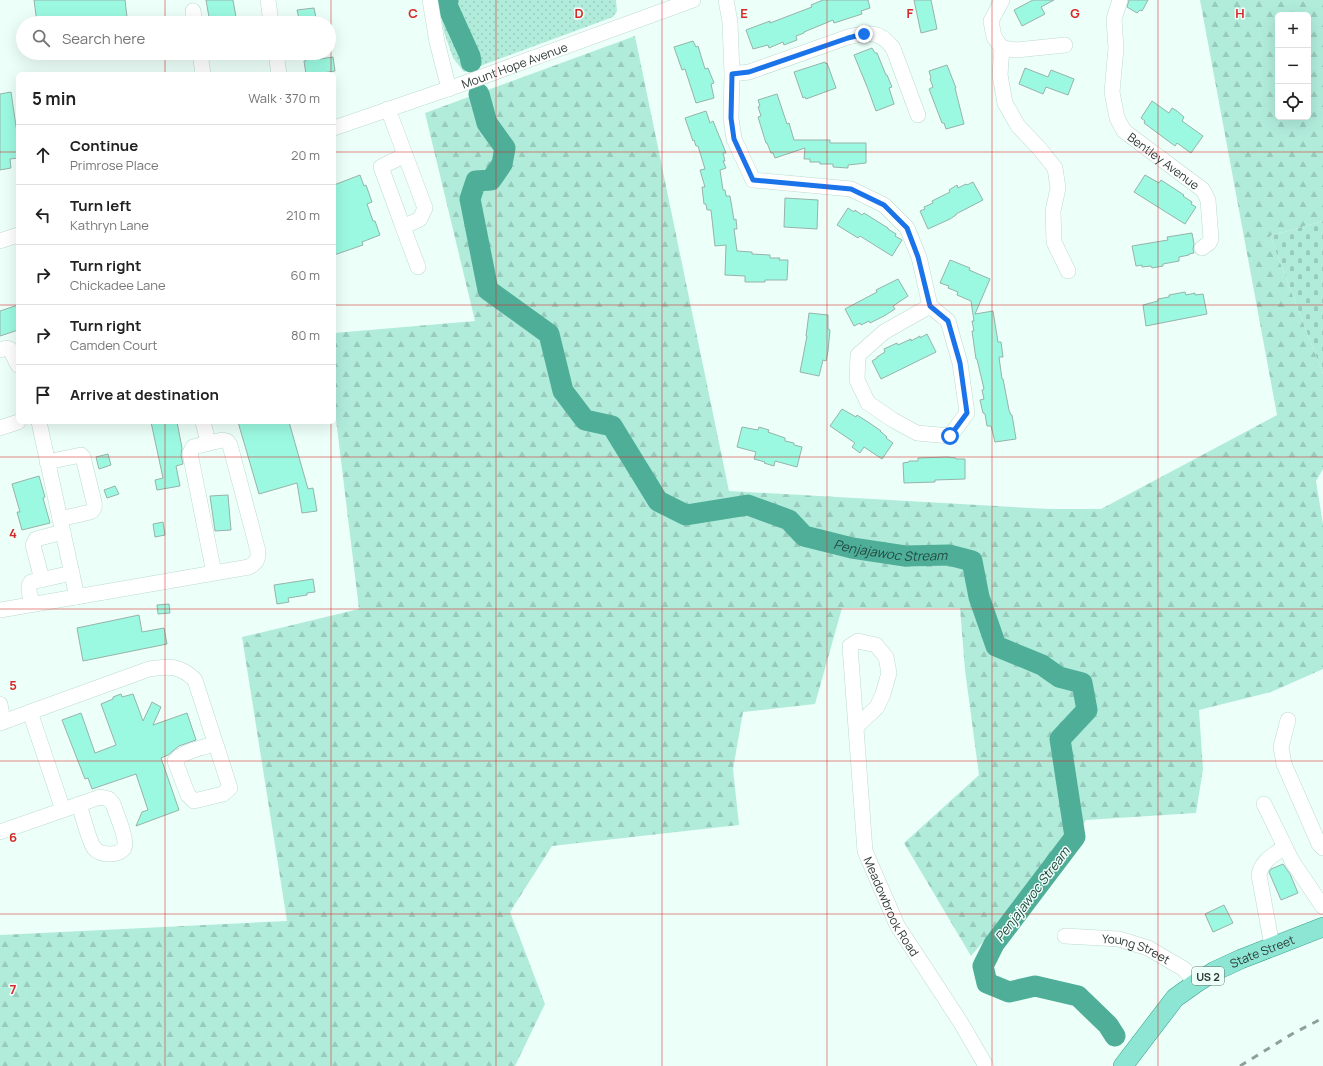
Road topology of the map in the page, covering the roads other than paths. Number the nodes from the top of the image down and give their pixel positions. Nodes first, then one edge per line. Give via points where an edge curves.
1 (268, 0) edge
2 (430, 0) edge
3 (693, 0) edge
4 (726, 0) edge
5 (1002, 0) edge
6 (1120, 0) edge
7 (270, 16) edge
8 (1065, 45) dead end
9 (1002, 48) junction
10 (201, 60) edge
11 (277, 60) edge
12 (203, 72) edge
13 (279, 72) edge
14 (732, 74) junction
15 (449, 89) junction
16 (388, 109) junction
17 (918, 115) dead end
18 (336, 127) edge
19 (405, 155) junction
20 (403, 227) junction
21 (16, 236) edge
22 (0, 241) edge
23 (1202, 248) dead end
24 (418, 267) dead end
25 (1068, 271) dead end
26 (930, 306) junction
27 (0, 350) edge
28 (16, 361) edge
29 (39, 424) edge
30 (204, 424) edge
31 (208, 442) junction
32 (47, 462) junction
33 (62, 526) junction
34 (72, 573) junction
35 (214, 573) junction
36 (42, 580) junction
37 (77, 597) junction
38 (33, 604) junction
39 (0, 610) edge
40 (0, 704) edge
41 (30, 712) junction
42 (1288, 720) dead end
43 (2, 722) edge
44 (856, 727) junction
45 (216, 744) dead end
46 (79, 804) dead end
47 (1264, 804) dead end
48 (63, 810) junction
49 (0, 832) edge
50 (1284, 847) junction
51 (1323, 848) edge
52 (1323, 907) edge
53 (1323, 927) edge
54 (1066, 936) dead end
55 (1272, 946) junction
56 (1196, 983) junction
57 (986, 1066) edge
58 (1123, 1066) edge

1 - 7 street
2 - 15 street
3 - 15 street, Mount Hope Avenue
4 - 14 street via 730,22
5 - 9 street via 991,21 994,37
6 - 23 street, Bentley Avenue via 1114,19 1116,48 1112,92 1116,118 1124,131 1203,190 1208,200 1211,239
8 - 9 street via 1016,50
9 - 25 street via 1000,75 1005,103 1018,126 1055,168 1058,188 1053,211 1054,242
10 - 12 street
11 - 13 street
14 - 17 street via 749,72 848,38 875,34 887,40 893,48
14 - 26 street via 731,118 734,139 753,180 851,189 884,205 907,228 918,257
15 - 16 street, Mount Hope Avenue
16 - 18 street, Mount Hope Avenue
16 - 19 street
19 - 20 street via 425,208 420,219
19 - 20 street via 381,167
20 - 24 street
21 - 22 street
26 - 26 street via 948,321 960,363 967,413 950,436 917,433 893,420 868,403 857,380 858,355 884,332
27 - 28 street via 10,349
29 - 32 street
30 - 31 street
31 - 35 street via 193,446 190,453
31 - 35 street via 227,440 230,445 258,551 256,563 250,567
32 - 33 street
32 - 33 street via 81,455 94,502 93,510
33 - 34 street
33 - 36 street via 34,541
34 - 36 street
34 - 37 street
35 - 37 street
36 - 38 street via 31,582 29,585
37 - 38 street
38 - 39 street
40 - 43 street
41 - 43 street
41 - 45 street via 149,669 176,667 195,680
41 - 48 street
42 - 51 street via 1280,747 1284,764
44 - 44 street, Meadowbrook Road via 850,646 858,641 876,645 886,656 889,673 877,707
44 - 57 street, Meadowbrook Road via 865,851 897,924
46 - 48 street
47 - 50 street
48 - 49 street
50 - 52 street
50 - 55 street via 1265,861 1259,875
53 - 55 main road, State Street / US 2
54 - 56 street, Young Street via 1119,939 1148,948 1184,969
55 - 56 main road, State Street / US 2 via 1215,971
56 - 58 main road, State Street / US 2 via 1175,998

